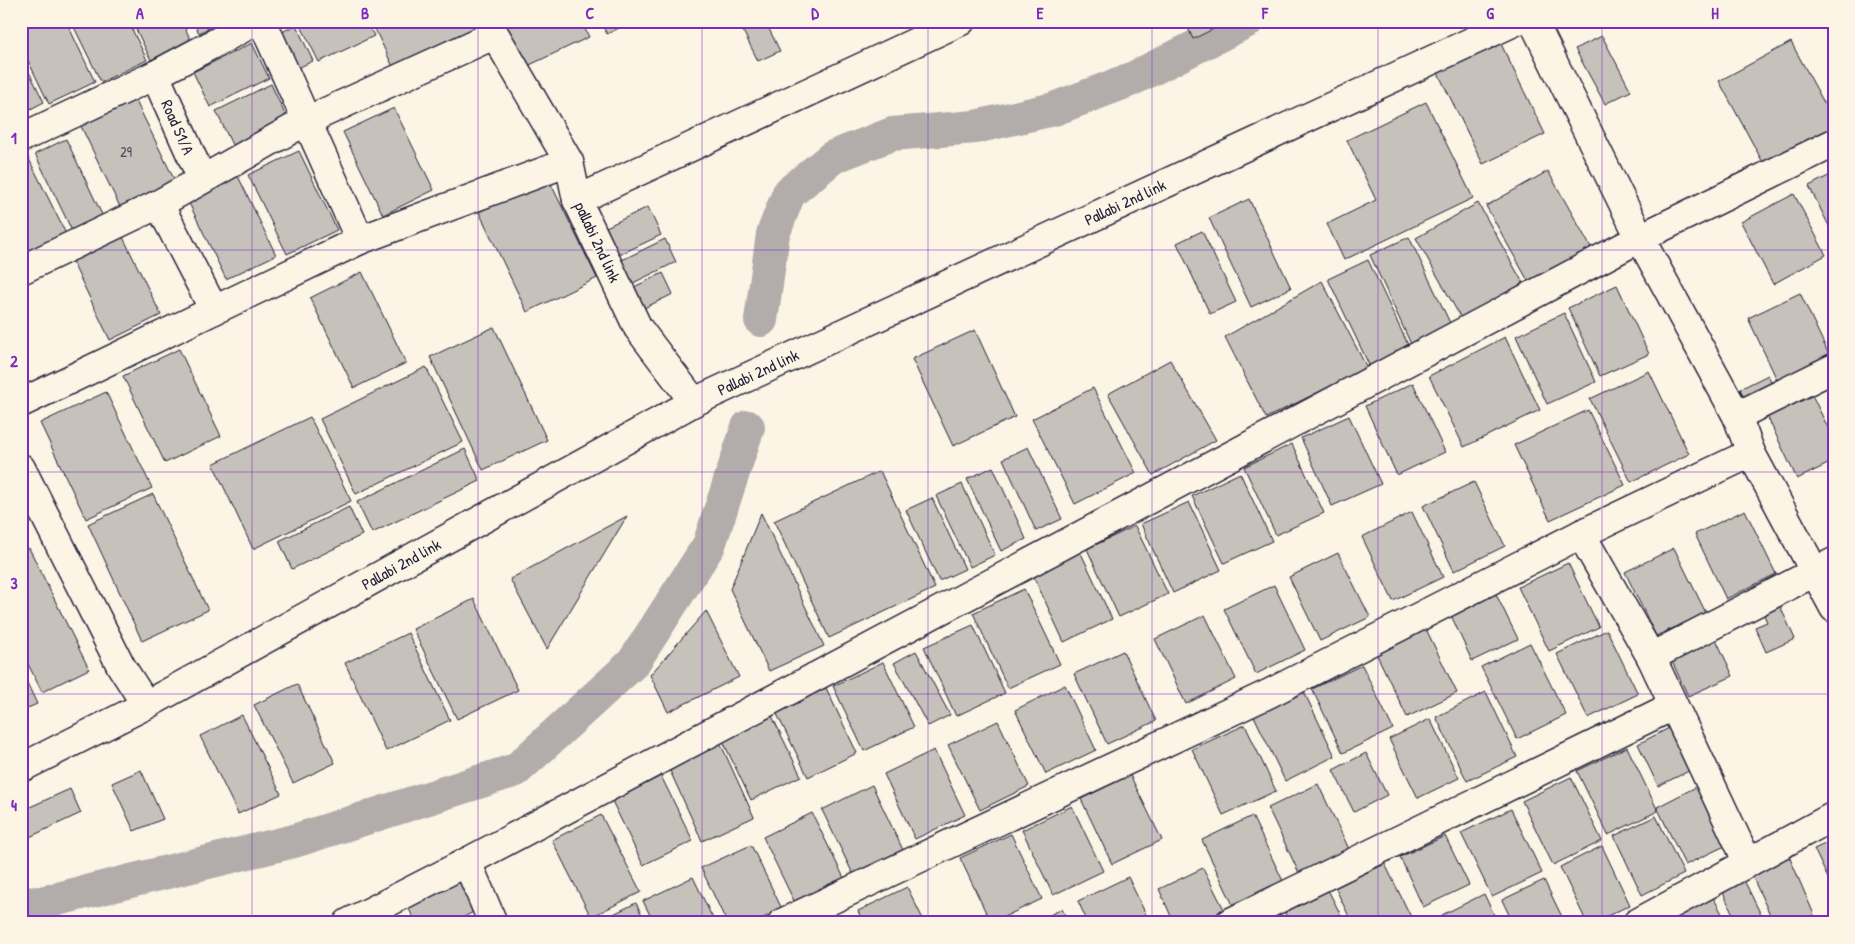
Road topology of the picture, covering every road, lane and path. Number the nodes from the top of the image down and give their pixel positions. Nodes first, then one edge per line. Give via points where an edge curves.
1 (256, 21) edge
2 (262, 21) edge
3 (961, 21) edge
4 (1516, 21) edge
5 (1533, 21) edge
6 (491, 28) edge
7 (155, 75) junction
8 (306, 120) junction
9 (21, 138) edge
10 (1834, 143) edge
11 (569, 162) junction
12 (202, 179) junction
13 (577, 200) junction
14 (159, 204) junction
15 (1640, 238) junction
16 (360, 240) junction
17 (21, 270) edge
18 (214, 310) junction
19 (1834, 368) edge
20 (694, 402) junction
21 (21, 403) edge
22 (1737, 416) junction
23 (1751, 453) junction
24 (21, 468) edge
25 (1581, 534) junction
26 (1824, 567) edge
27 (1834, 608) edge
28 (1651, 657) junction
29 (146, 705) junction
30 (1673, 706) junction
31 (21, 768) edge
32 (1834, 816) edge
33 (467, 862) junction
34 (1748, 863) junction
35 (348, 923) edge
36 (493, 923) edge
37 (782, 923) edge
38 (1230, 923) edge
39 (1637, 923) edge

1 - 7 street
2 - 8 street
3 - 13 street
4 - 20 street, Pallabi 2nd link
5 - 15 street
6 - 8 street
6 - 11 street, pallabi 2nd link
7 - 9 street
7 - 12 street, Road S1/A
8 - 12 street
8 - 16 street
10 - 15 street
11 - 13 street, pallabi 2nd link
11 - 16 street
12 - 14 street
13 - 20 street, pallabi 2nd link via 638,328
14 - 17 street
14 - 18 street
15 - 22 street
15 - 33 street
16 - 18 street
18 - 21 street
19 - 22 street
20 - 29 street, Pallabi 2nd link
22 - 23 street
23 - 25 street
23 - 26 street
24 - 29 street via 121,666
25 - 28 street
25 - 37 street via 1268,694
26 - 27 street
26 - 28 street
28 - 30 street
29 - 31 street, Pallabi 2nd link
30 - 34 street
30 - 38 street
32 - 34 street
33 - 35 street
33 - 36 street
34 - 39 street

